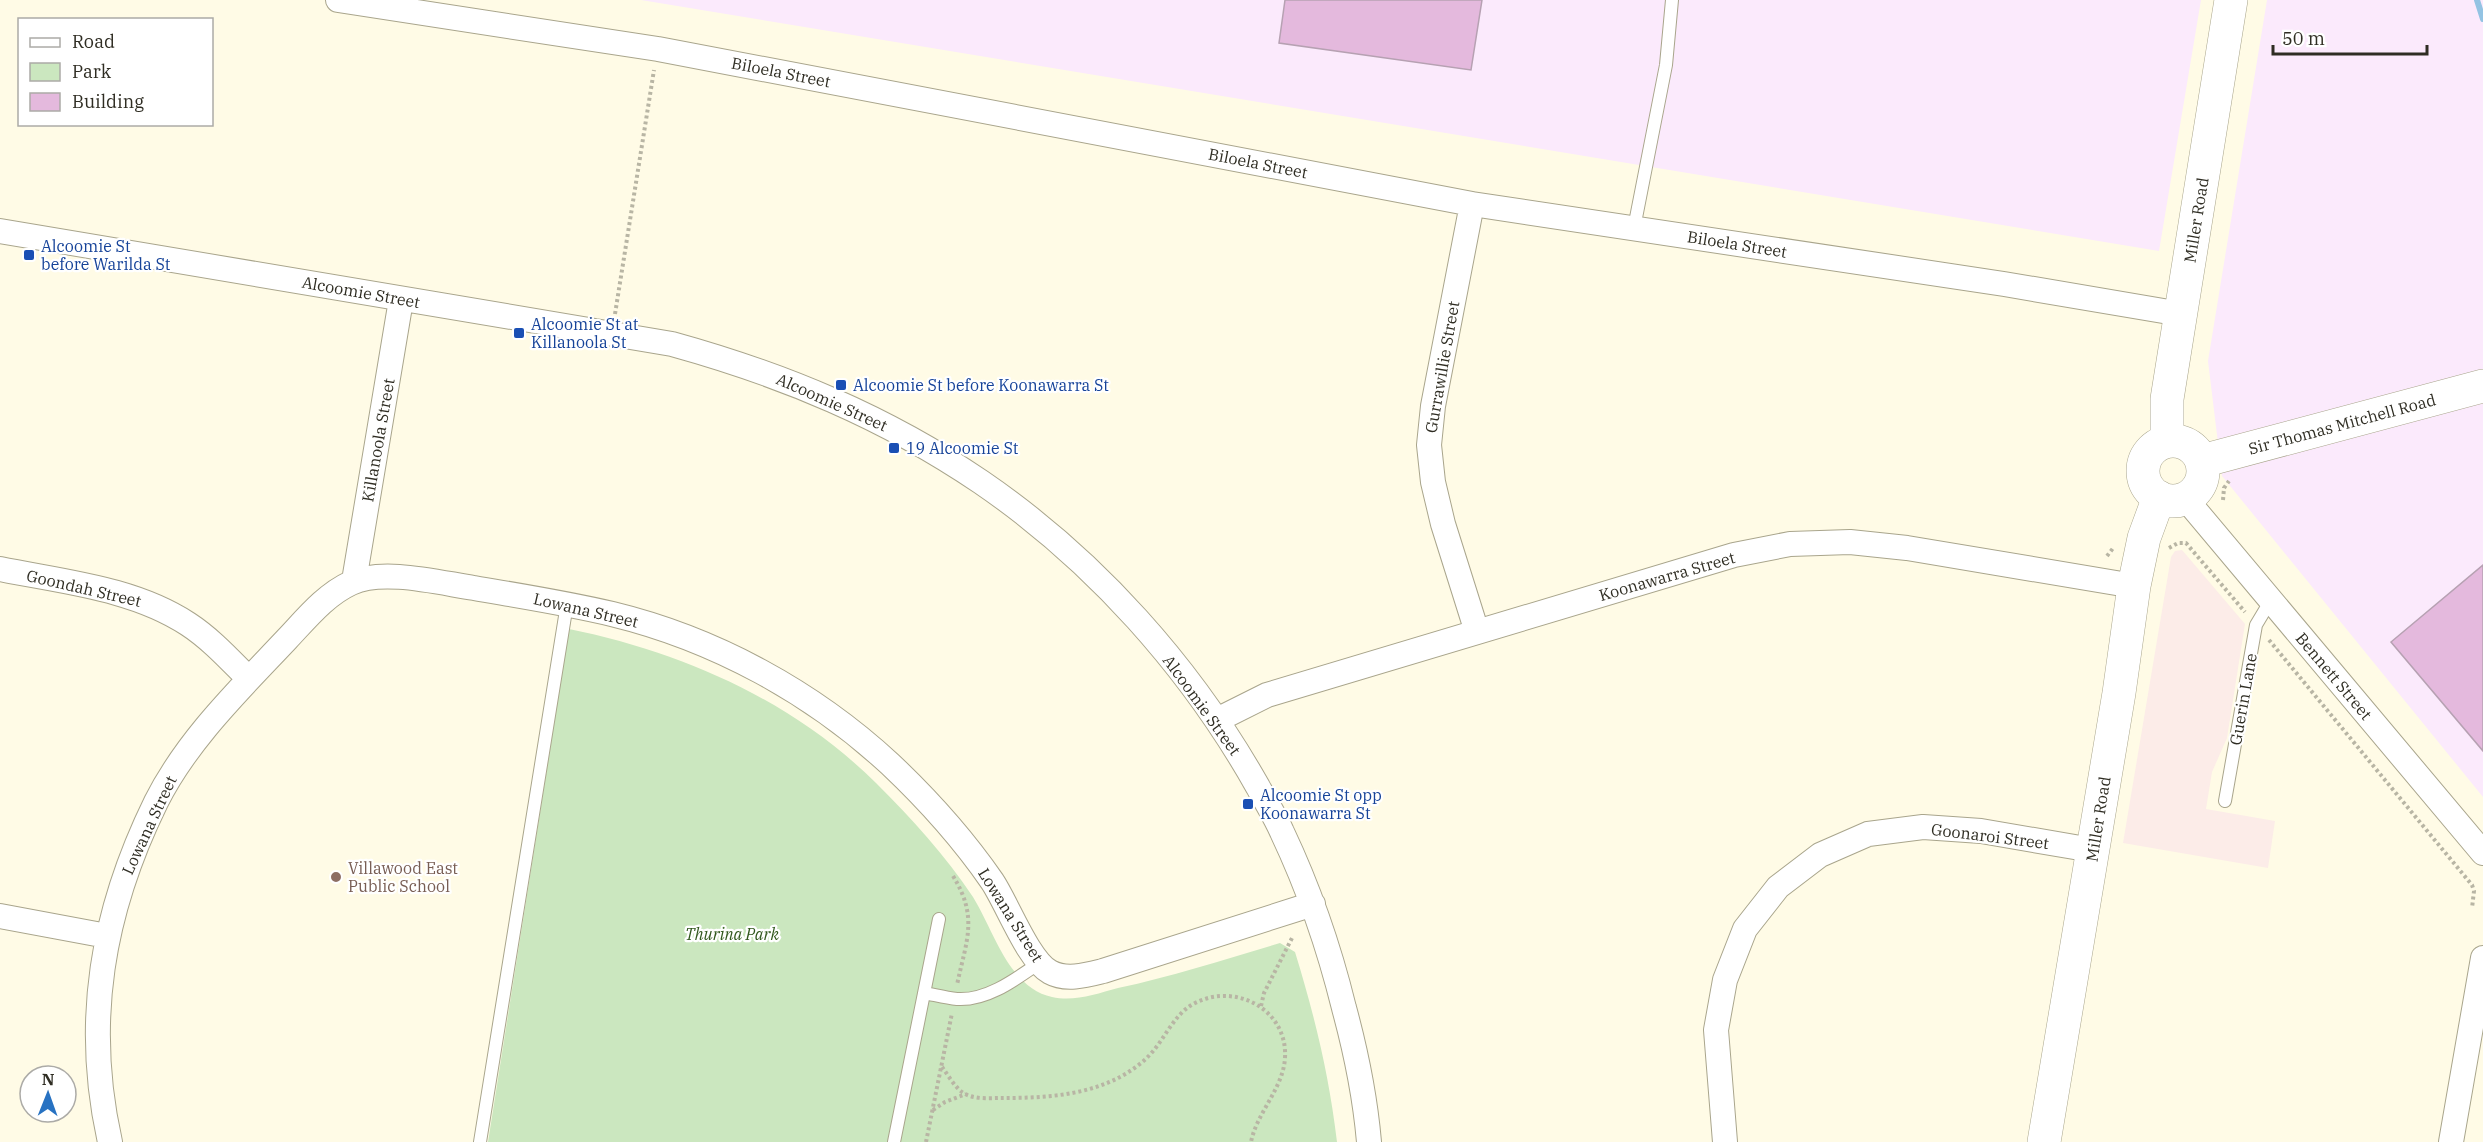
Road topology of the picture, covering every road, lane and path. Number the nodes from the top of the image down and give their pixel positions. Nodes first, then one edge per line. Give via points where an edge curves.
1 (338, 0) edge
2 (1672, 0) edge
3 (2231, 0) edge
4 (655, 67) dead end
5 (1472, 204) junction
6 (1634, 228) junction
7 (0, 231) edge
8 (401, 300) junction
9 (2181, 314) junction
10 (615, 315) dead end
11 (2483, 386) edge
12 (2167, 441) junction
13 (2202, 461) junction
14 (2235, 478) dead end
15 (2172, 498) junction
16 (2223, 500) dead end
17 (2170, 546) dead end
18 (0, 569) edge
19 (354, 581) junction
20 (2134, 586) junction
21 (2271, 600) junction
22 (567, 604) junction
23 (2256, 625) junction
24 (1477, 632) junction
25 (249, 679) junction
26 (1217, 720) junction
27 (2224, 801) dead end
28 (2092, 850) junction
29 (2483, 853) edge
30 (1313, 904) junction
31 (2472, 908) dead end
32 (0, 916) edge
33 (939, 919) dead end
34 (107, 936) junction
35 (1293, 936) dead end
36 (2483, 958) edge
37 (1039, 963) junction
38 (924, 993) junction
39 (1261, 1006) junction
40 (942, 1067) dead end
41 (966, 1094) junction
42 (933, 1111) dead end
43 (110, 1142) edge
44 (480, 1142) edge
45 (894, 1142) edge
46 (1251, 1142) edge
47 (1369, 1142) edge
48 (1725, 1142) edge
49 (2044, 1142) edge
50 (2451, 1142) edge

1 - 5 street, Biloela Street via 658,49
2 - 6 lane via 1666,65
3 - 9 main road, Miller Road
4 - 10 path
5 - 6 street, Biloela Street
5 - 24 street, Gurrawillie Street via 1429,445 1443,524
6 - 9 street, Biloela Street
7 - 8 street, Alcoomie Street
8 - 19 street, Killanoola Street
8 - 26 street, Alcoomie Street via 672,344 781,377 898,432 982,483 1032,520 1108,588
9 - 12 main road, Miller Road via 2167,399
11 - 13 main road, Sir Thomas Mitchell Road
12 - 13 main road via 2185,442
12 - 15 main road via 2151,450 2143,466 2146,484
13 - 15 main road via 2202,479 2193,494
14 - 16 path via 2224,488
15 - 20 main road, Miller Road via 2144,538
15 - 21 street, Bennett Street
17 - 23 path via 2186,543
18 - 25 street, Goondah Street via 148,603 188,624
19 - 22 street, Lowana Street via 421,580
19 - 25 street, Lowana Street via 322,603
20 - 24 street, Koonawarra Street via 1907,548 1850,542 1790,544 1734,555
20 - 28 main road, Miller Road
21 - 23 lane, Guerin Lane
21 - 29 street, Bennett Street
22 - 37 street, Lowana Street via 616,615 710,647 807,698 853,732 928,802 963,843 993,883
22 - 44 lane
23 - 27 lane, Guerin Lane
23 - 31 path via 2472,885
24 - 26 street, Koonawarra Street via 1267,695
25 - 34 street, Lowana Street via 186,752 163,788 126,867
26 - 30 street, Alcoomie Street via 1281,830
28 - 48 street, Goonaroi Street via 1981,831 1923,827 1868,834 1820,855 1778,887 1745,929 1725,980 1716,1030
28 - 49 main road, Miller Road
30 - 37 street, Lowana Street via 1084,976 1051,973
30 - 47 street, Alcoomie Street via 1329,948 1359,1064
32 - 34 street
33 - 38 lane
34 - 43 street, Lowana Street via 97,1041 100,1090
35 - 39 path
36 - 50 street
37 - 38 lane via 1000,988 978,996 959,999
38 - 45 lane
39 - 41 path via 1241,998 1216,997 1197,1002 1182,1011 1157,1049 1139,1065 1090,1089 1024,1098 977,1098
39 - 46 path via 1278,1025 1285,1057 1280,1082
40 - 41 path
41 - 42 path

